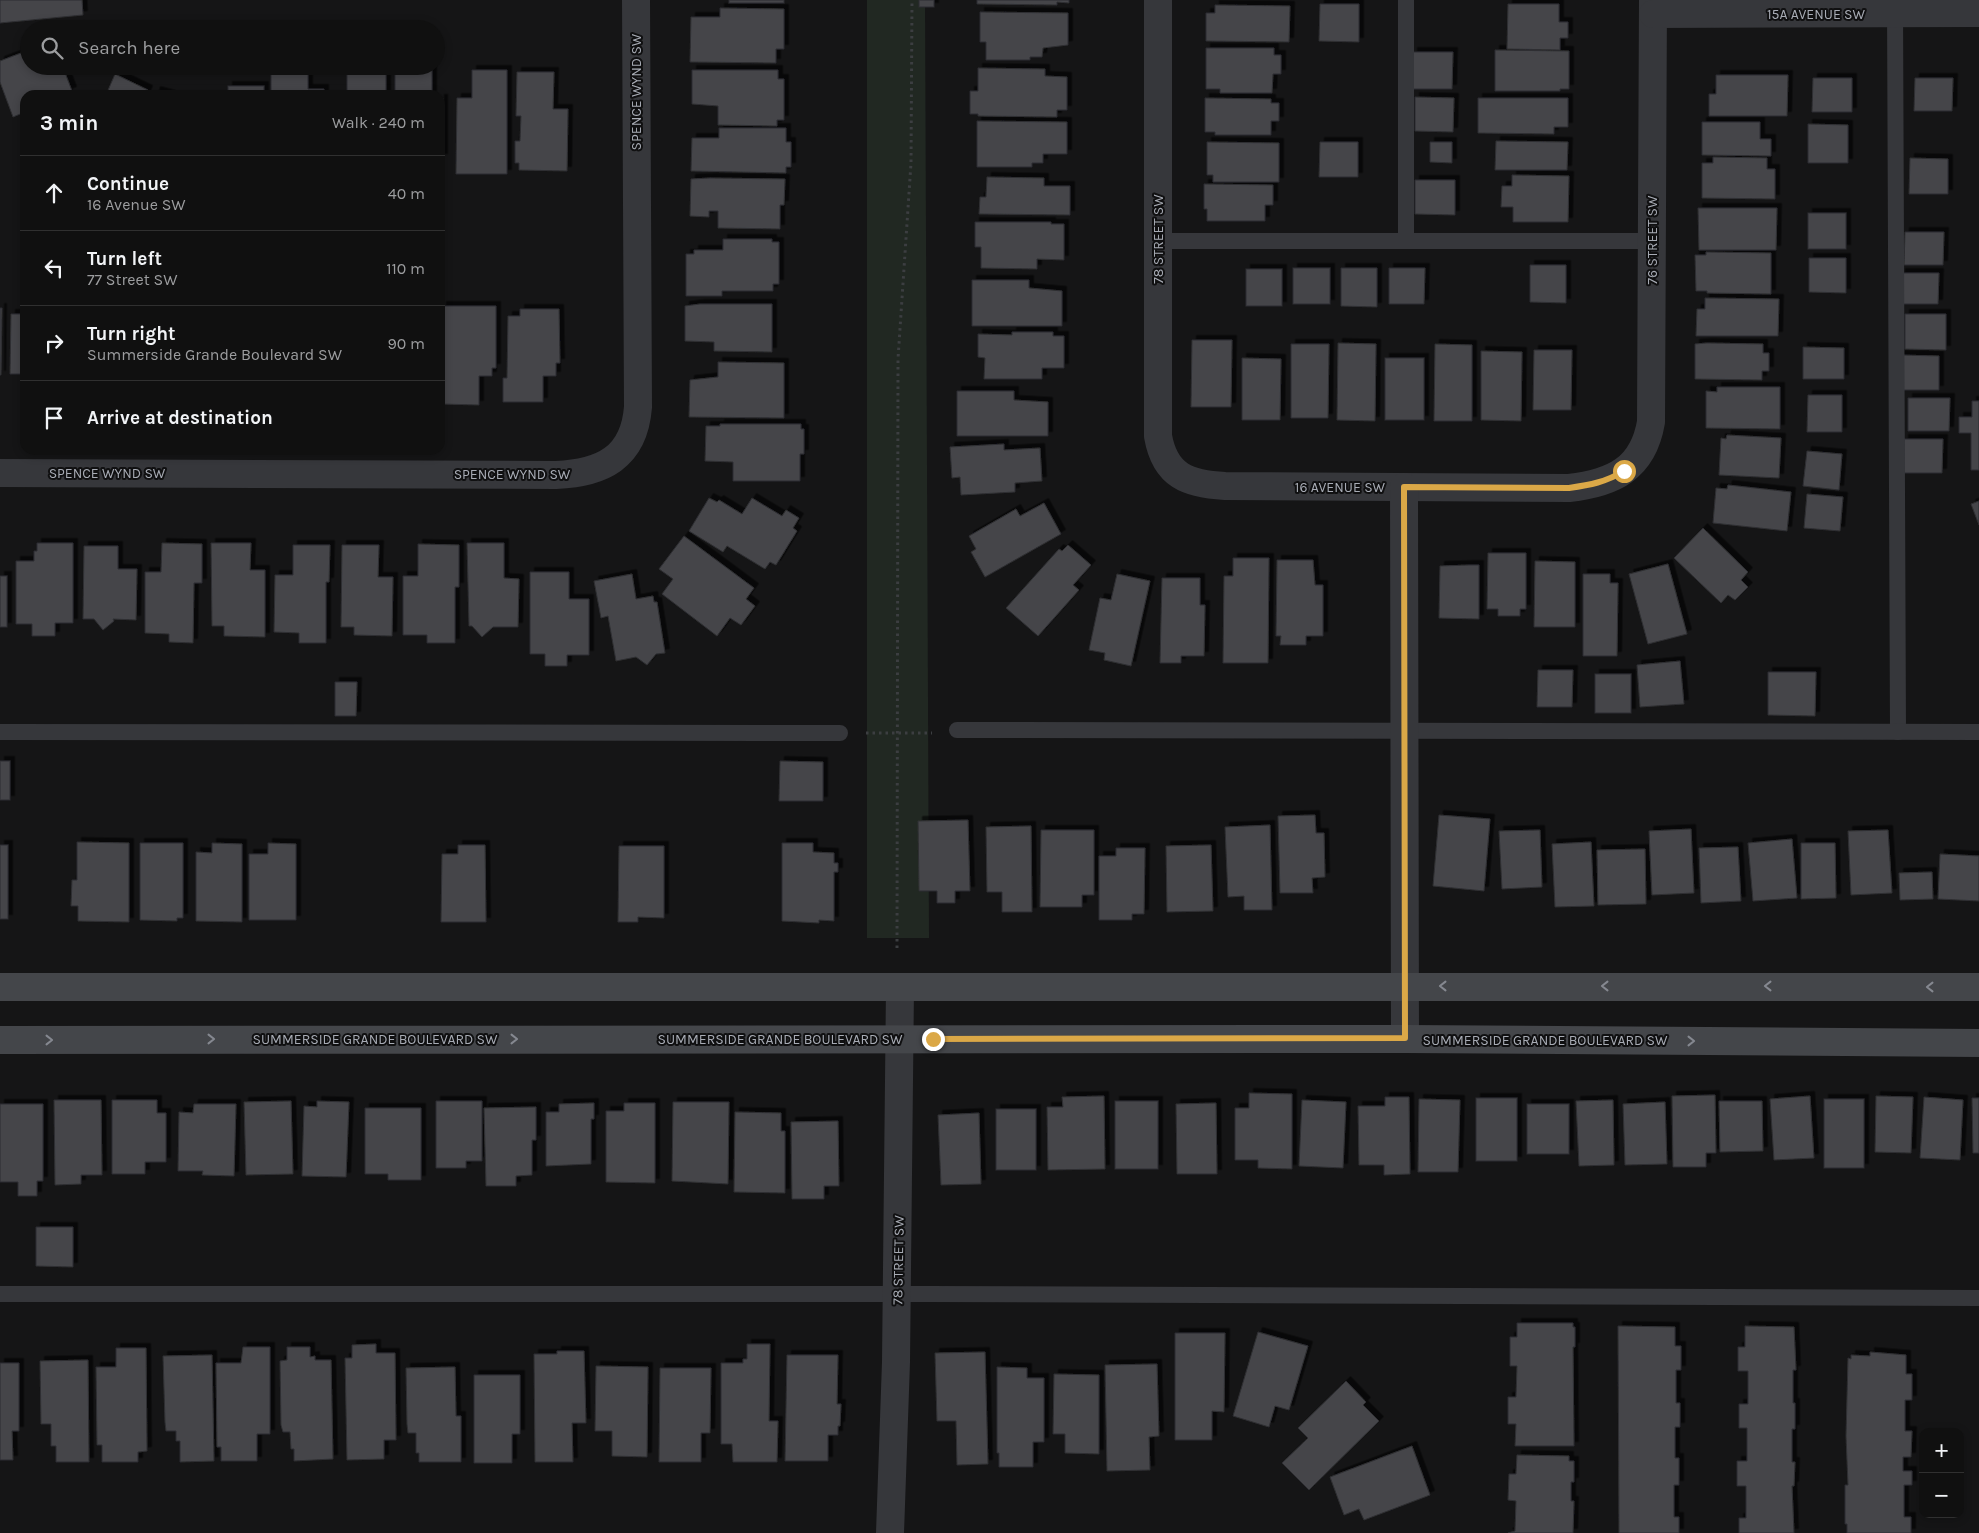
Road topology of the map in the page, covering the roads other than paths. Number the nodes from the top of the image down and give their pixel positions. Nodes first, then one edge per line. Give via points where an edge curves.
1 (636, 0) edge
2 (1158, 0) edge
3 (1406, 0) edge
4 (1653, 7) edge
5 (1895, 7) edge
6 (1979, 12) edge
7 (1406, 239) junction
8 (1158, 240) junction
9 (1652, 241) junction
10 (1624, 471) joint
11 (0, 472) edge
12 (1175, 472) joint
13 (1404, 487) junction
14 (957, 730) road end
15 (0, 732) edge
16 (1404, 732) junction
17 (1898, 732) junction
18 (1979, 732) edge
19 (840, 733) road end
20 (1404, 986) junction
21 (0, 987) edge
22 (900, 987) junction
23 (1979, 987) edge
24 (1405, 1038) junction
25 (900, 1039) junction
26 (0, 1040) edge
27 (1979, 1043) edge
28 (0, 1294) edge
29 (898, 1294) junction
30 (1979, 1298) edge
31 (890, 1533) edge

1 - 11 street, SPENCE WYND SW via 638,407 637,422 618,456 581,474 556,475
2 - 8 street, 78 STREET SW
3 - 7 lane
4 - 5 street, 15A AVENUE SW
4 - 9 street, 76 STREET SW
5 - 6 street, 15A AVENUE SW
5 - 17 lane
7 - 8 lane
7 - 9 lane
8 - 12 street, 78 STREET SW via 1158,436 1166,462
9 - 10 street, 76 STREET SW via 1651,422 1642,451
10 - 13 street, 16 AVENUE SW via 1609,480 1569,488
12 - 13 street, 16 AVENUE SW via 1190,481 1225,486
13 - 16 street
14 - 16 lane
15 - 19 lane
16 - 17 lane
16 - 20 street
17 - 18 lane
20 - 22 street
23 -> 20 street
20 - 24 street
21 - 22 street
22 - 25 street, 78 STREET SW
24 - 25 street, SUMMERSIDE GRANDE BOULEVARD SW
24 -> 27 street, SUMMERSIDE GRANDE BOULEVARD SW
26 -> 25 street, SUMMERSIDE GRANDE BOULEVARD SW
25 - 29 street, 78 STREET SW
28 - 29 lane
29 - 30 lane
29 - 31 street, 78 STREET SW

